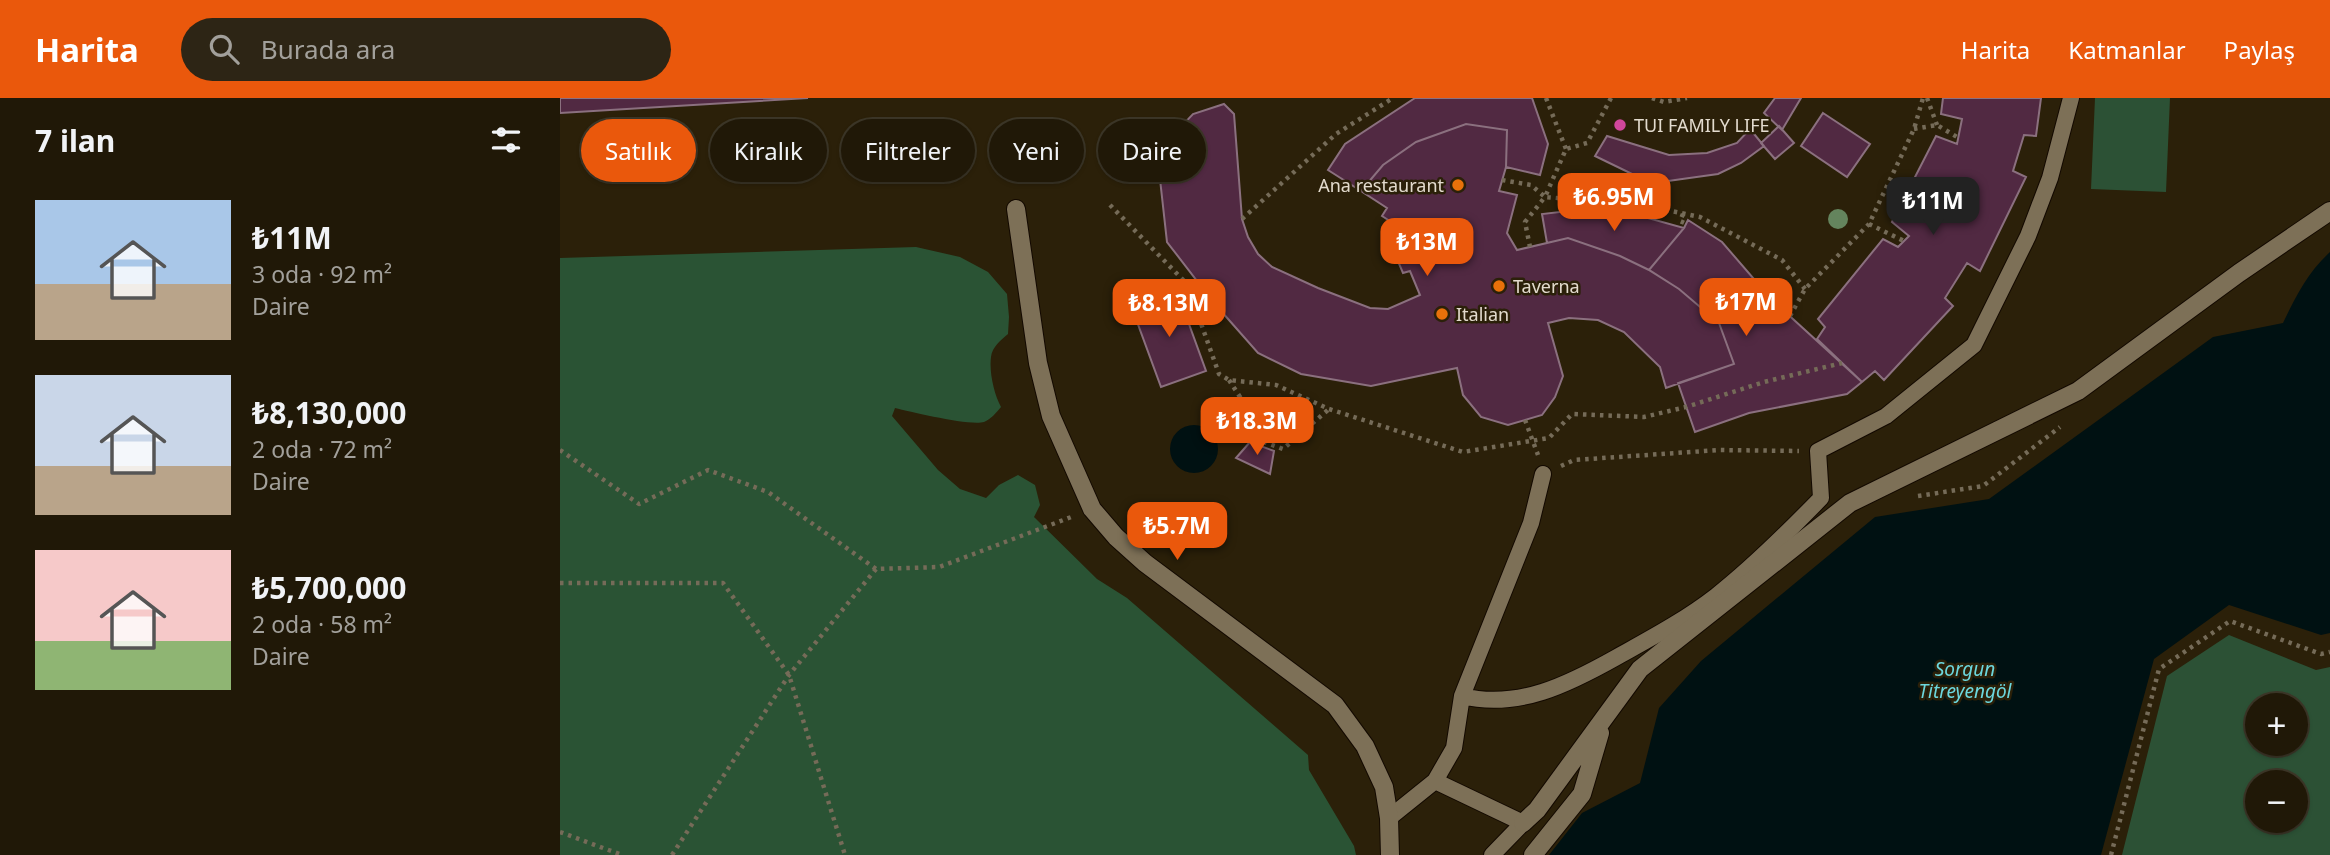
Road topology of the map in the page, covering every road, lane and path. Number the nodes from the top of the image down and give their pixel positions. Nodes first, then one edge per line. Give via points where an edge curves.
1 (1393, 98) edge
2 (1546, 98) edge
3 (1611, 98) edge
4 (1652, 98) edge
5 (1687, 98) edge
6 (1925, 98) edge
7 (2071, 98) edge
8 (1937, 125) junction
9 (1914, 129) junction
10 (1957, 137) dead end
11 (1566, 149) junction
12 (1502, 180) dead end
13 (1545, 197) junction
14 (1110, 205) dead end
15 (1016, 209) dead end
16 (2330, 211) edge
17 (1683, 214) junction
18 (1242, 219) dead end
19 (1686, 224) dead end
20 (1869, 224) junction
21 (1904, 241) dead end
22 (1530, 247) dead end
23 (1805, 289) junction
24 (1790, 316) dead end
25 (1842, 363) dead end
26 (1229, 380) junction
27 (1329, 409) junction
28 (2070, 419) dead end
29 (1525, 420) dead end
30 (1534, 441) junction
31 (560, 450) edge
32 (1818, 451) junction
33 (1543, 474) junction
34 (1908, 498) dead end
35 (1092, 509) junction
36 (876, 569) junction
37 (560, 583) edge
38 (2330, 652) edge
39 (789, 675) junction
40 (1462, 696) junction
41 (1605, 717) junction
42 (1434, 781) junction
43 (1389, 818) junction
44 (1522, 823) junction
45 (560, 832) edge
46 (622, 855) edge
47 (672, 855) edge
48 (845, 855) edge
49 (1390, 855) edge
50 (1492, 855) edge
51 (1533, 855) edge
52 (2111, 855) edge

1 - 18 path via 1336,134
2 - 11 path
3 - 11 path via 1587,143
4 - 5 path via 1664,102
6 - 8 path
6 - 9 path
7 - 32 lane via 2037,213 1974,345 1885,416
8 - 9 path
8 - 10 path
9 - 20 path
11 - 13 path
12 - 13 path via 1531,185
13 - 17 path via 1643,205
13 - 22 path via 1525,222
14 - 26 path via 1187,284 1219,374
15 - 35 street via 1038,363 1051,416
16 - 41 street via 2078,391 1850,503 1640,669
17 - 19 path via 1679,221
17 - 23 path via 1700,217 1782,260
20 - 21 path
20 - 23 path
23 - 24 path
25 - 30 path via 1644,416 1572,414 1549,438
26 - 27 path via 1276,384
26 - 27 path via 1240,397 1248,436 1283,449
27 - 30 path via 1463,452
28 - 34 path via 1983,486
29 - 30 path
30 - 33 path
31 - 36 path via 639,504 708,470 768,492
32 - 33 path via 1719,450 1574,460
32 - 40 lane via 1821,498 1753,565 1675,625 1576,681 1519,699
33 - 40 lane via 1531,523
35 - 36 path via 939,567
35 - 43 street via 1145,563 1335,705 1365,746 1384,787
36 - 39 path
37 - 39 path via 723,583
38 - 52 path via 2321,654 2230,621 2159,669
39 - 47 path
39 - 48 path
40 - 42 lane via 1454,748
41 - 44 street via 1537,810
41 - 51 street via 1583,794
42 - 43 lane
42 - 44 lane
43 - 49 street
44 - 50 lane
45 - 46 path

